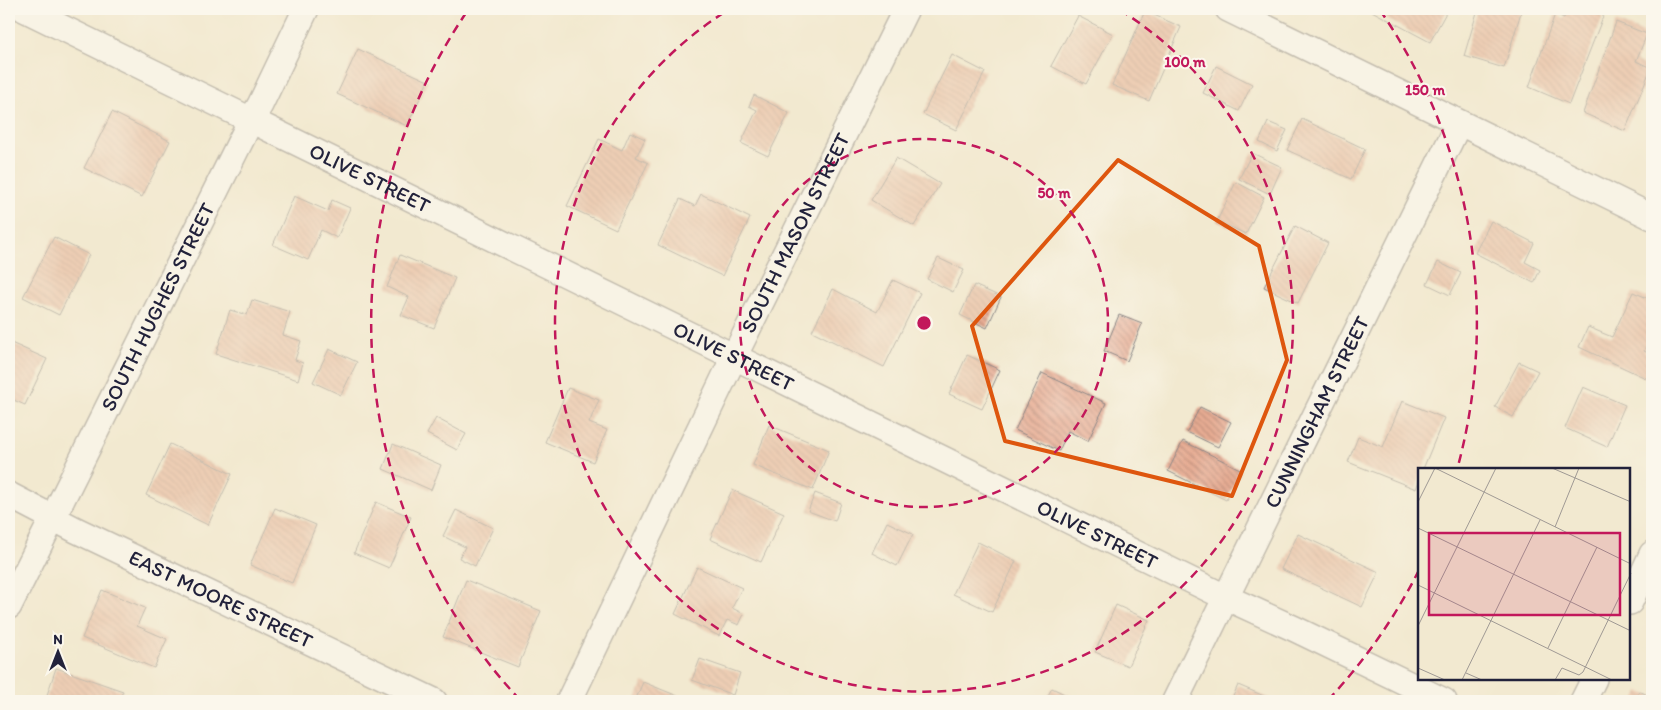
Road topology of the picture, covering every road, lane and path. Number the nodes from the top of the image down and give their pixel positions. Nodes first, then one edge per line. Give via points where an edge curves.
1 (24, 9) edge
2 (306, 9) edge
3 (906, 9) edge
4 (1228, 9) edge
5 (250, 120) junction
6 (1458, 123) junction
7 (1652, 217) edge
8 (735, 356) junction
9 (9, 495) edge
10 (52, 517) junction
11 (1652, 554) edge
12 (1225, 597) junction
13 (1631, 600) edge
14 (9, 606) edge
15 (1594, 680) edge
16 (434, 701) edge
17 (569, 701) edge
18 (1175, 701) edge
19 (1444, 701) edge
20 (1583, 701) edge

1 - 5 street, OLIVE STREET
2 - 5 street, SOUTH HUGHES STREET
3 - 8 street, SOUTH MASON STREET
4 - 6 street
5 - 8 street, OLIVE STREET
5 - 10 street, SOUTH HUGHES STREET
6 - 7 street
6 - 12 street, CUNNINGHAM STREET
8 - 12 street, OLIVE STREET
8 - 17 street, SOUTH MASON STREET
9 - 10 street, EAST MOORE STREET
10 - 14 street, SOUTH HUGHES STREET
10 - 16 street, EAST MOORE STREET
11 - 13 street
12 - 18 street, CUNNINGHAM STREET
12 - 19 street, OLIVE STREET
15 - 20 street

